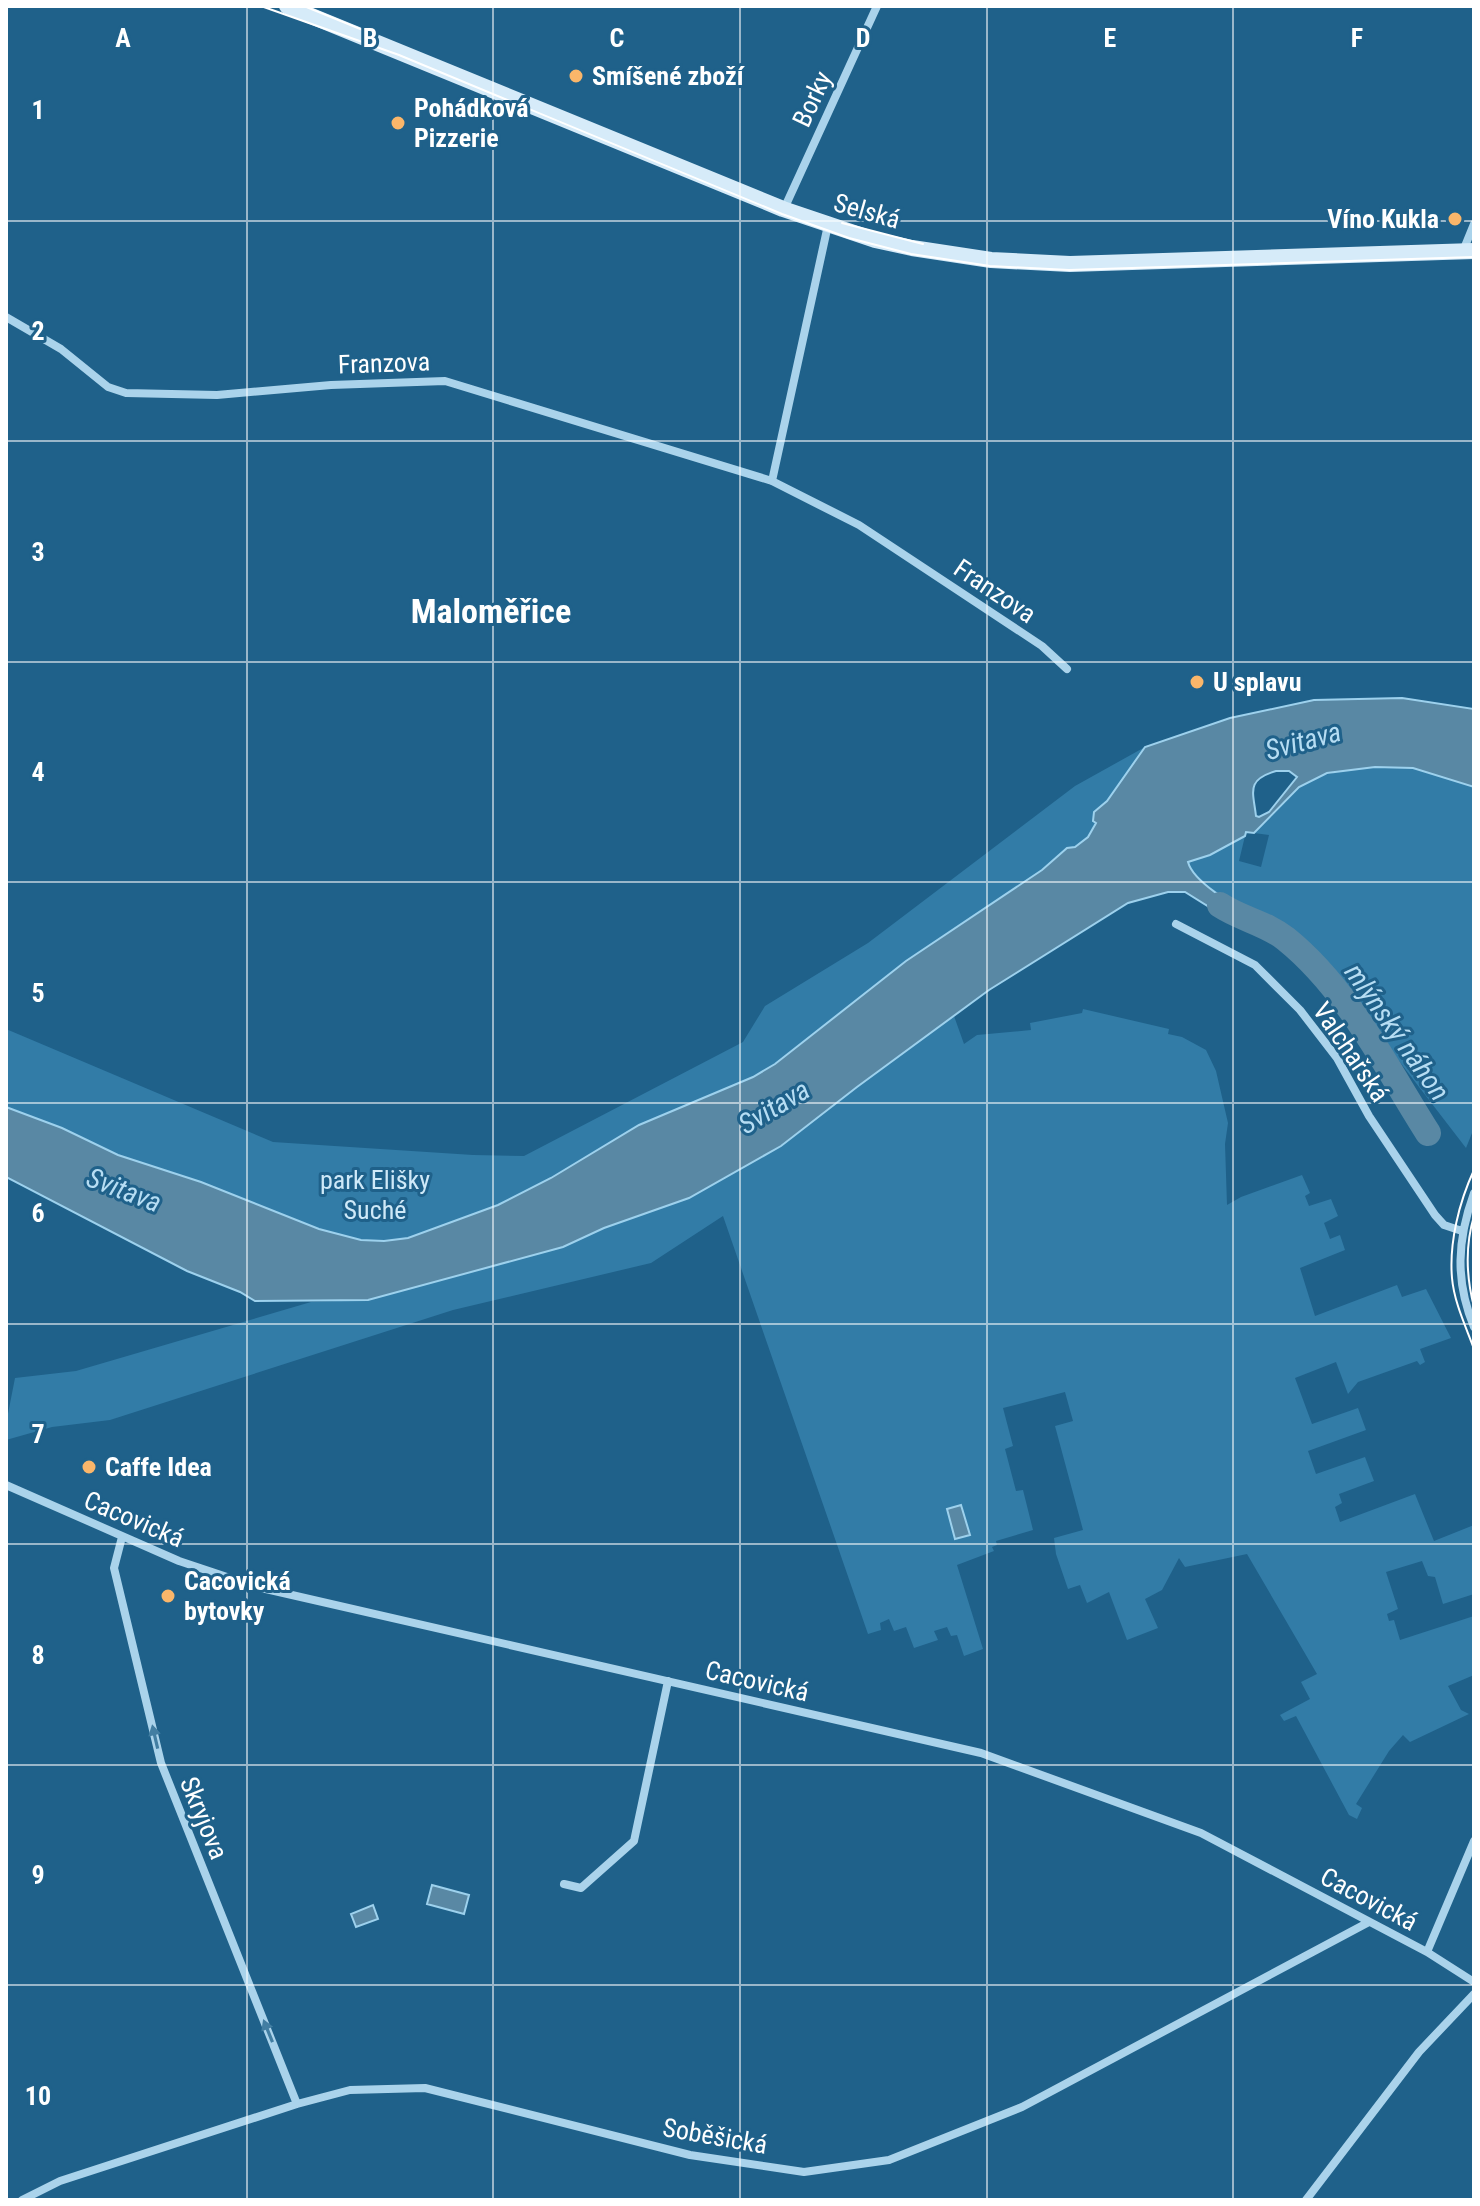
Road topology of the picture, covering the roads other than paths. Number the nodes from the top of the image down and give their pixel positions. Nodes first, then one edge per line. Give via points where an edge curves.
1 (287, 6) edge
2 (877, 6) edge
3 (783, 209) junction
4 (1474, 224) edge
5 (828, 225) junction
6 (1469, 251) edge
7 (6, 317) edge
8 (772, 481) junction
9 (1067, 669) dead end
10 (1176, 924) dead end
11 (1474, 1193) edge
12 (1462, 1231) junction
13 (1474, 1327) edge
14 (6, 1485) edge
15 (122, 1537) junction
16 (668, 1681) junction
17 (1474, 1841) edge
18 (564, 1884) dead end
19 (1369, 1922) junction
20 (1427, 1952) junction
21 (1474, 1982) edge
22 (1474, 1994) edge
23 (297, 2104) junction
24 (22, 2200) edge
25 (1306, 2200) edge

1 - 3 main road, Selská
2 - 3 street, Borky
3 - 5 main road, Selská
4 - 6 street
5 - 6 main road, Selská via 912,248 1019,263
5 - 8 street
7 - 8 street, Franzova via 61,349 108,387 126,393 217,395 445,381
8 - 9 street, Franzova via 859,525 1042,646
10 - 12 street, Valchařská via 1255,965 1277,985 1337,1058 1435,1215 1444,1225
11 - 12 street
12 - 13 street via 1460,1282
14 - 15 street, Cacovická
15 - 16 street, Cacovická via 257,1587
23 -> 15 street, Skryjova via 161,1763 114,1568
16 - 18 street via 634,1841 581,1888
16 - 19 street, Cacovická via 981,1753 1201,1833
17 - 20 street
19 - 20 street, Cacovická
19 - 23 street, Soběšická via 1022,2107 889,2160 804,2172 690,2155 425,2088 350,2090
20 - 21 street, Cacovická
22 - 25 street via 1419,2052
23 - 24 street, Soběšická via 60,2181

